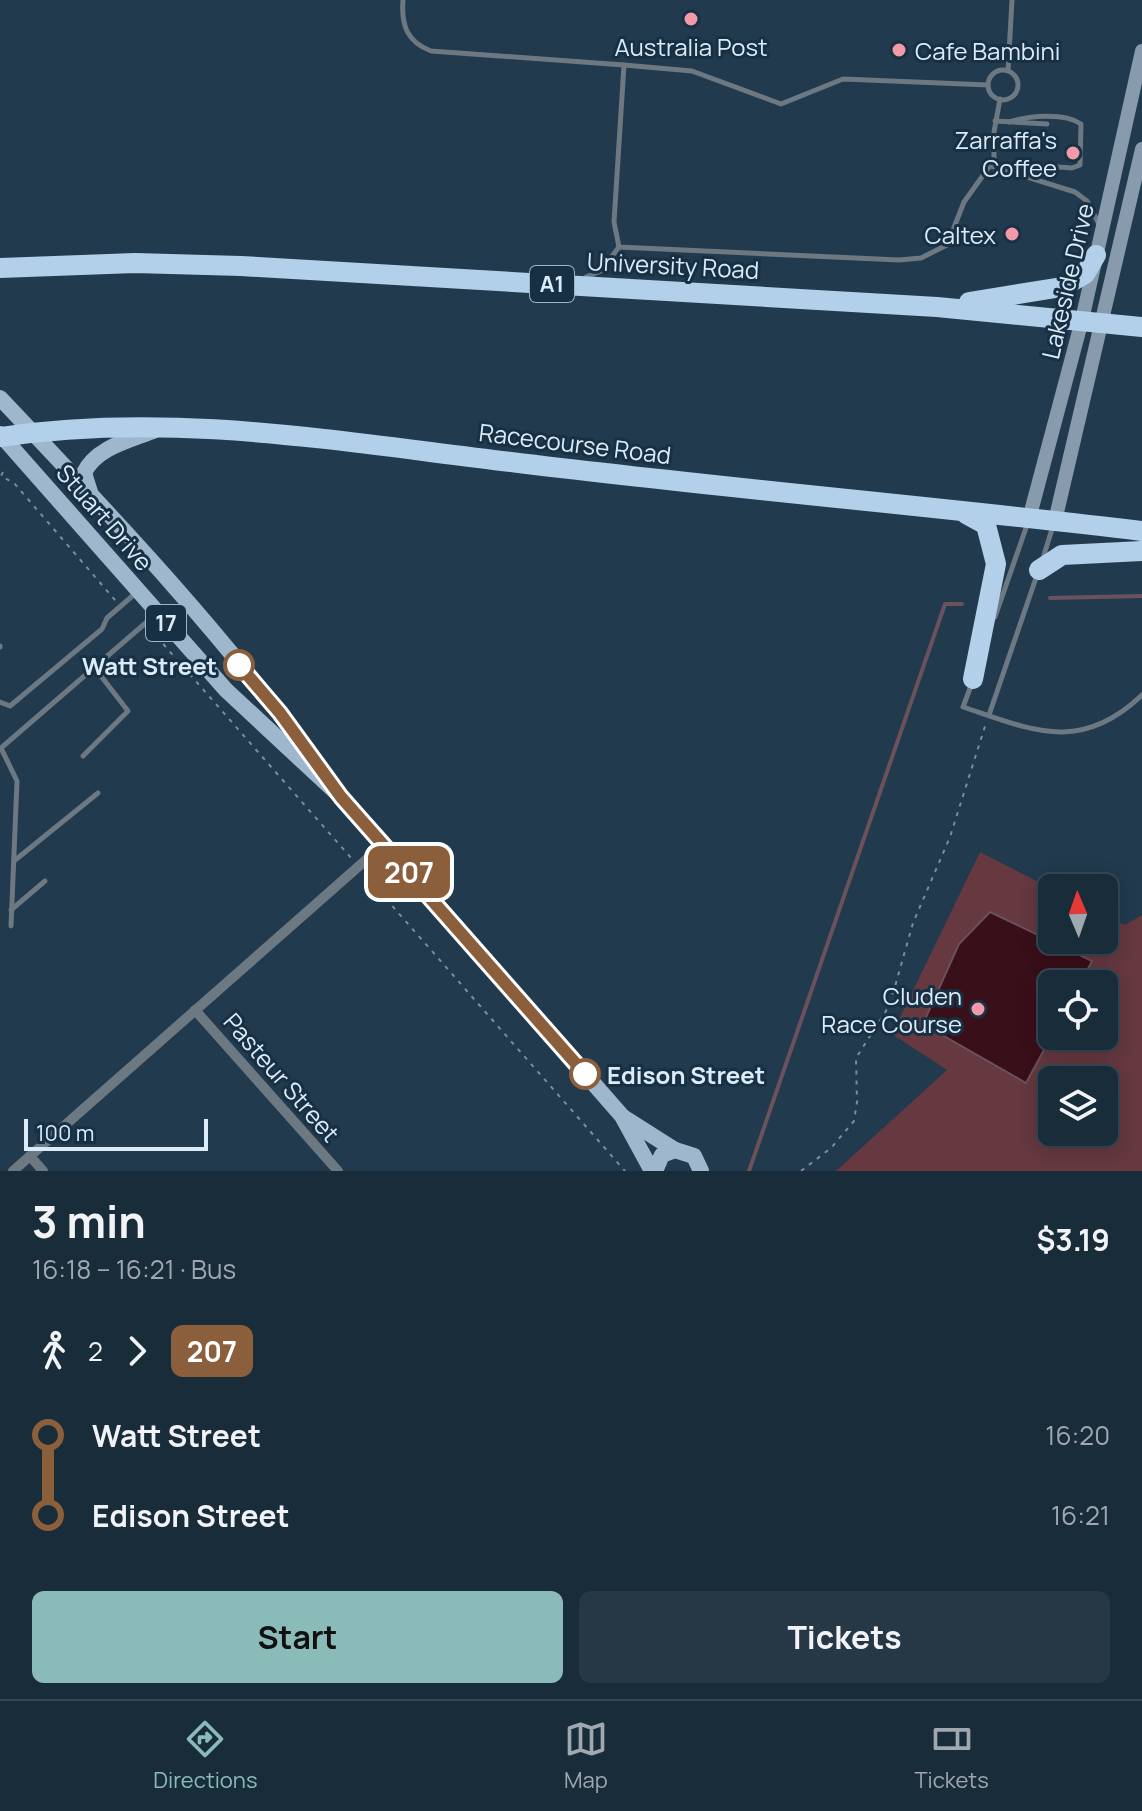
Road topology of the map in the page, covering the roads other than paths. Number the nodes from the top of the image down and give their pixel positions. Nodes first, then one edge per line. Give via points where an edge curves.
1 (403, 0) edge
2 (1012, 0) edge
3 (1142, 51) edge
4 (624, 65) junction
5 (1008, 71) junction
6 (988, 85) junction
7 (1000, 99) junction
8 (995, 121) junction
9 (1009, 122) junction
10 (1047, 124) dead end
11 (1142, 149) edge
12 (991, 166) junction
13 (1044, 166) dead end
14 (1140, 171) edge
15 (1101, 229) junction
16 (619, 247) junction
17 (1096, 255) junction
18 (0, 268) edge
19 (557, 284) junction
20 (937, 307) junction
21 (1082, 320) junction
22 (1103, 323) junction
23 (1142, 327) edge
24 (0, 398) edge
25 (167, 425) junction
26 (33, 433) junction
27 (1, 436) edge
28 (94, 499) junction
29 (961, 512) junction
30 (1029, 519) junction
31 (1055, 521) junction
32 (1142, 531) edge
33 (1142, 551) edge
34 (1039, 570) junction
35 (138, 591) junction
36 (151, 618) junction
37 (94, 667) junction
38 (973, 679) junction
39 (1142, 695) edge
40 (0, 702) edge
41 (989, 715) junction
42 (83, 756) dead end
43 (98, 793) dead end
44 (341, 797) junction
45 (384, 844) junction
46 (13, 862) junction
47 (45, 881) dead end
48 (10, 911) junction
49 (11, 926) dead end
50 (195, 1010) junction
51 (622, 1116) junction
52 (675, 1150) junction
53 (30, 1156) junction
54 (13, 1171) edge
55 (43, 1171) edge
56 (338, 1171) edge
57 (653, 1171) edge
58 (701, 1171) edge

1 - 4 lane via 408,34 431,51
2 - 5 lane
3 - 15 street, Lakeside Drive
4 - 6 lane via 692,71 781,104 843,79
4 - 16 lane via 614,222
5 - 6 lane via 995,73
5 - 7 lane via 1019,87 1010,99
6 - 7 lane
7 - 8 lane
8 - 9 lane
8 - 12 lane
9 - 10 lane
9 - 13 lane via 1069,118 1081,124 1080,165
11 - 14 street, Lakeside Drive
12 - 15 lane via 1075,192 1087,201
12 - 16 lane via 964,202 947,245 921,258
14 - 22 street, Lakeside Drive
15 - 17 street, Lakeside Drive
16 - 19 lane via 601,271
17 - 20 highway via 1085,274 1062,287
17 - 21 street, Lakeside Drive
18 - 19 highway, University Road / A1 via 135,263
19 - 20 highway, University Road / A1
20 - 21 highway, University Road / A1
21 - 22 highway, University Road / A1
21 - 30 street, Lakeside Drive
22 - 23 highway, A1
22 - 31 street, Lakeside Drive
24 - 26 main road, Stuart Drive
25 - 26 highway, Racecourse Road
25 - 28 main road via 93,459 84,473
25 - 29 highway, Racecourse Road via 372,443
26 - 27 highway, Racecourse Road
26 - 28 main road, Stuart Drive
27 - 35 main road, Stuart Drive / 17
28 - 44 main road, Stuart Drive / 17 via 280,713
29 - 30 highway, Racecourse Road
29 - 38 highway via 986,525 995,555
30 - 31 highway, Racecourse Road
30 - 38 lane
31 - 32 highway, Racecourse Road
31 - 34 lane
33 - 34 highway via 1062,555
34 - 41 lane
35 - 36 main road, Stuart Drive / 17
35 - 40 lane via 102,629 10,706
36 - 37 lane
36 - 44 main road, Stuart Drive / 17
37 - 42 lane via 128,711
37 - 46 lane via 1,748 17,781
38 - 41 lane via 963,707
39 - 41 lane via 1109,719 1056,733 1030,731
43 - 46 lane
44 - 45 main road, Stuart Drive / 17
45 - 50 street
45 - 51 main road, Stuart Drive / 17
46 - 48 lane
47 - 48 lane
48 - 49 lane
50 - 53 street
50 - 56 street, Pasteur Street
51 - 52 main road, Stuart Drive / 17
51 - 57 main road, Stuart Drive
52 - 57 main road via 662,1155
52 - 58 main road, 17 via 694,1156
53 - 54 street
53 - 55 street

